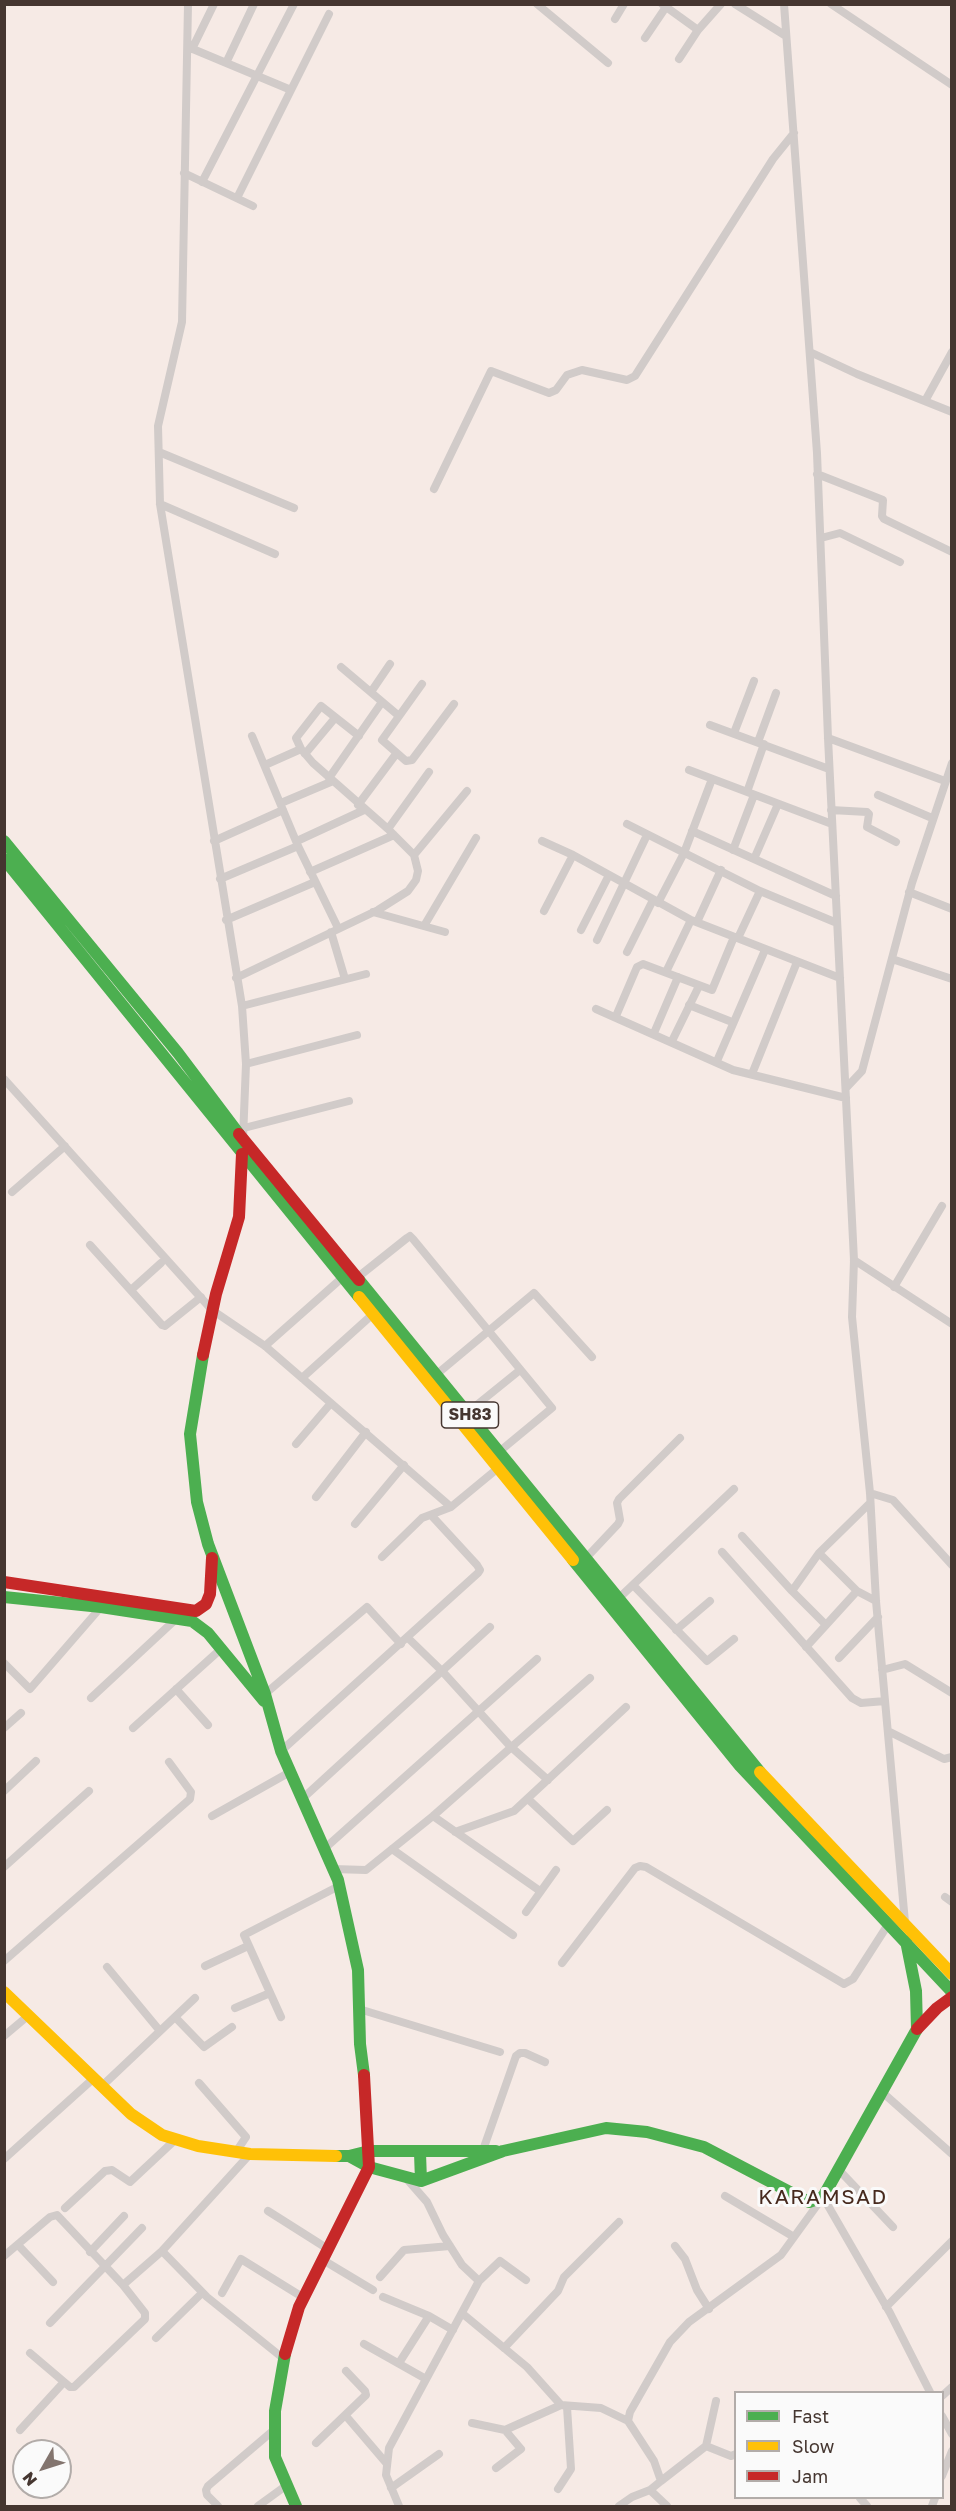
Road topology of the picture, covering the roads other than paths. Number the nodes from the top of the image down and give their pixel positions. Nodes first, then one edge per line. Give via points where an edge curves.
1 (188, 4) edge
2 (214, 4) edge
3 (254, 4) edge
4 (294, 4) edge
5 (537, 4) edge
6 (624, 4) edge
7 (722, 4) edge
8 (735, 4) edge
9 (784, 4) edge
10 (831, 4) edge
11 (665, 5) edge
12 (329, 14) dead end
13 (615, 19) dead end
14 (698, 30) junction
15 (786, 36) junction
16 (645, 38) dead end
17 (190, 48) junction
18 (679, 59) dead end
19 (226, 63) junction
20 (608, 63) dead end
21 (258, 76) junction
22 (951, 86) edge
23 (291, 90) junction
24 (794, 133) junction
25 (184, 173) junction
26 (202, 182) junction
27 (237, 198) junction
28 (253, 206) dead end
29 (810, 351) junction
30 (951, 352) edge
31 (925, 401) junction
32 (951, 412) edge
33 (159, 452) junction
34 (817, 474) junction
35 (434, 489) dead end
36 (160, 504) junction
37 (294, 508) dead end
38 (821, 538) junction
39 (951, 552) edge
40 (275, 554) dead end
41 (900, 562) dead end
42 (390, 664) dead end
43 (341, 668) dead end
44 (754, 681) dead end
45 (422, 684) dead end
46 (371, 692) junction
47 (776, 693) dead end
48 (382, 702) junction
49 (454, 704) dead end
50 (399, 716) junction
51 (335, 718) junction
52 (710, 725) dead end
53 (734, 734) junction
54 (252, 736) dead end
55 (359, 736) junction
56 (828, 738) junction
57 (761, 743) junction
58 (303, 751) junction
59 (396, 754) junction
60 (951, 763) edge
61 (265, 765) junction
62 (829, 769) junction
63 (689, 770) dead end
64 (429, 772) dead end
65 (712, 779) junction
66 (331, 780) junction
67 (945, 781) junction
68 (467, 791) dead end
69 (751, 793) junction
70 (878, 795) dead end
71 (778, 804) junction
72 (282, 807) junction
73 (361, 807) junction
74 (831, 810) junction
75 (932, 818) junction
76 (627, 824) dead end
77 (832, 824) junction
78 (692, 831) junction
79 (391, 832) junction
80 (647, 834) junction
81 (476, 838) dead end
82 (4, 841) edge
83 (214, 841) junction
84 (542, 841) dead end
85 (896, 842) dead end
86 (298, 843) junction
87 (733, 849) junction
88 (684, 853) junction
89 (414, 855) junction
90 (573, 855) junction
91 (4, 859) edge
92 (754, 859) junction
93 (721, 870) junction
94 (310, 872) junction
95 (609, 875) junction
96 (220, 879) junction
97 (315, 882) junction
98 (625, 884) junction
99 (760, 891) junction
100 (909, 892) junction
101 (836, 896) junction
102 (656, 901) junction
103 (951, 909) edge
104 (544, 910) dead end
105 (373, 912) junction
106 (226, 920) junction
107 (694, 921) junction
108 (837, 923) junction
109 (424, 926) junction
110 (68, 930) junction
111 (334, 930) junction
112 (581, 930) dead end
113 (445, 932) dead end
114 (736, 937) junction
115 (597, 940) dead end
116 (765, 950) junction
117 (627, 952) dead end
118 (892, 959) junction
119 (797, 962) junction
120 (666, 972) junction
121 (366, 974) dead end
122 (678, 977) junction
123 (236, 978) junction
124 (840, 978) junction
125 (345, 979) junction
126 (951, 979) edge
127 (699, 986) junction
128 (689, 1005) junction
129 (242, 1006) junction
130 (596, 1009) dead end
131 (616, 1016) junction
132 (732, 1022) junction
133 (654, 1033) junction
134 (357, 1035) dead end
135 (672, 1041) junction
136 (717, 1061) junction
137 (246, 1064) junction
138 (752, 1074) junction
139 (4, 1079) edge
140 (846, 1088) junction
141 (846, 1098) junction
142 (349, 1101) dead end
143 (243, 1134) junction
144 (65, 1146) junction
145 (242, 1154) junction
146 (12, 1192) dead end
147 (942, 1206) dead end
148 (90, 1245) dead end
149 (854, 1260) junction
150 (161, 1263) dead end
151 (343, 1277) junction
152 (358, 1278) junction
153 (894, 1287) junction
154 (131, 1290) junction
155 (201, 1297) junction
156 (213, 1310) junction
157 (373, 1314) junction
158 (951, 1324) edge
159 (487, 1331) junction
160 (265, 1346) junction
161 (592, 1357) dead end
162 (520, 1370) junction
163 (437, 1374) junction
164 (302, 1378) junction
165 (331, 1403) junction
166 (468, 1412) junction
167 (366, 1432) junction
168 (680, 1438) dead end
169 (296, 1444) dead end
170 (500, 1451) junction
171 (404, 1465) junction
172 (497, 1469) junction
173 (734, 1489) dead end
174 (870, 1493) junction
175 (315, 1497) dead end
176 (870, 1503) junction
177 (451, 1507) junction
178 (431, 1515) junction
179 (355, 1524) dead end
180 (742, 1536) dead end
181 (723, 1552) dead end
182 (819, 1553) junction
183 (212, 1554) junction
184 (382, 1557) dead end
185 (586, 1558) junction
186 (951, 1565) edge
187 (4, 1582) edge
188 (633, 1585) junction
189 (856, 1591) junction
190 (792, 1592) junction
191 (4, 1597) edge
192 (619, 1599) junction
193 (710, 1601) dead end
194 (876, 1601) junction
195 (101, 1608) junction
196 (878, 1617) junction
197 (176, 1619) junction
198 (826, 1625) junction
199 (490, 1627) dead end
200 (676, 1630) junction
201 (734, 1639) dead end
202 (404, 1641) junction
203 (807, 1647) junction
204 (222, 1648) junction
205 (839, 1658) dead end
206 (537, 1659) dead end
207 (4, 1663) edge
208 (442, 1671) junction
209 (882, 1671) junction
210 (590, 1678) dead end
211 (176, 1689) junction
212 (951, 1693) edge
213 (91, 1698) dead end
214 (267, 1700) junction
215 (885, 1701) junction
216 (626, 1707) dead end
217 (479, 1711) junction
218 (21, 1713) dead end
219 (208, 1725) dead end
220 (4, 1728) edge
221 (133, 1728) dead end
222 (888, 1731) junction
223 (510, 1746) junction
224 (280, 1751) junction
225 (951, 1757) edge
226 (36, 1761) dead end
227 (169, 1761) dead end
228 (290, 1772) junction
229 (548, 1780) junction
230 (4, 1791) edge
231 (89, 1791) dead end
232 (302, 1799) junction
233 (528, 1799) junction
234 (607, 1810) dead end
235 (212, 1816) dead end
236 (433, 1816) junction
237 (454, 1832) junction
238 (324, 1849) junction
239 (392, 1849) junction
240 (4, 1867) edge
241 (333, 1869) junction
242 (556, 1870) dead end
243 (339, 1886) junction
244 (540, 1891) junction
245 (526, 1912) dead end
246 (889, 1923) junction
247 (905, 1923) junction
248 (513, 1935) dead end
249 (906, 1941) junction
250 (248, 1946) junction
251 (4, 1961) edge
252 (562, 1963) dead end
253 (205, 1966) dead end
254 (107, 1967) dead end
255 (951, 1974) edge
256 (4, 1992) edge
257 (951, 1992) edge
258 (270, 1993) junction
259 (951, 1997) edge
260 (195, 1998) dead end
261 (236, 2008) dead end
262 (359, 2009) junction
263 (29, 2015) junction
264 (175, 2017) junction
265 (281, 2017) dead end
266 (232, 2027) dead end
267 (917, 2030) junction
268 (160, 2031) junction
269 (4, 2036) edge
270 (500, 2052) dead end
271 (545, 2062) dead end
272 (98, 2082) junction
273 (199, 2083) dead end
274 (882, 2092) junction
275 (176, 2139) junction
276 (483, 2150) junction
277 (369, 2151) junction
278 (503, 2151) junction
279 (236, 2152) junction
280 (437, 2152) junction
281 (420, 2153) junction
282 (250, 2154) junction
283 (951, 2154) edge
284 (349, 2156) junction
285 (4, 2159) edge
286 (369, 2167) junction
287 (838, 2170) junction
288 (440, 2175) junction
289 (405, 2177) junction
290 (421, 2181) junction
291 (725, 2196) dead end
292 (823, 2197) junction
293 (65, 2208) dead end
294 (268, 2211) dead end
295 (124, 2216) dead end
296 (619, 2222) dead end
297 (893, 2227) dead end
298 (142, 2228) dead end
299 (794, 2237) junction
300 (951, 2241) edge
301 (18, 2245) junction
302 (450, 2246) junction
303 (675, 2247) dead end
304 (162, 2251) junction
305 (90, 2252) junction
306 (325, 2254) junction
307 (4, 2256) edge
308 (105, 2268) junction
309 (380, 2277) dead end
310 (526, 2280) dead end
311 (478, 2281) junction
312 (53, 2282) dead end
313 (123, 2285) junction
314 (373, 2290) dead end
315 (202, 2293) junction
316 (222, 2293) dead end
317 (383, 2297) dead end
318 (304, 2298) junction
319 (886, 2307) junction
320 (709, 2309) junction
321 (463, 2314) junction
322 (429, 2316) junction
323 (50, 2323) dead end
324 (453, 2330) junction
325 (156, 2337) dead end
326 (364, 2344) dead end
327 (504, 2348) junction
328 (30, 2353) dead end
329 (284, 2360) junction
330 (399, 2363) junction
331 (346, 2371) dead end
332 (426, 2379) junction
333 (64, 2382) junction
334 (929, 2391) edge
335 (716, 2401) dead end
336 (564, 2406) junction
337 (346, 2416) junction
338 (944, 2420) edge
339 (628, 2421) junction
340 (472, 2423) dead end
341 (275, 2429) junction
342 (20, 2430) dead end
343 (505, 2430) junction
344 (951, 2434) edge
345 (316, 2443) dead end
346 (706, 2446) junction
347 (951, 2451) edge
348 (439, 2454) dead end
349 (734, 2454) edge
350 (387, 2464) junction
351 (496, 2468) dead end
352 (944, 2470) edge
353 (661, 2481) junction
354 (287, 2485) junction
355 (391, 2488) junction
356 (558, 2489) dead end
357 (650, 2490) junction
358 (218, 2506) edge
359 (258, 2506) edge
360 (296, 2506) edge
361 (399, 2506) edge
362 (619, 2506) edge
363 (667, 2506) edge

1 - 17 street
2 - 17 street
3 - 19 street
4 - 21 street
5 - 20 street
6 - 13 street
7 - 14 street
8 - 15 street
9 - 15 street
10 - 22 street
11 - 14 street
11 - 16 street
12 - 23 street
14 - 18 street
15 - 24 street
17 - 19 street
17 - 25 street
19 - 21 street
21 - 23 street
21 - 26 street
23 - 27 street
24 - 29 street
24 - 35 street via 773,159 635,376 627,380 582,370 567,375 549,393 491,371
25 - 26 street
25 - 33 street via 182,322 158,426
26 - 27 street
27 - 28 street
29 - 31 street
29 - 34 street
30 - 31 street
31 - 32 street
33 - 36 street
33 - 37 street
34 - 38 street
34 - 39 street via 884,500 884,519
36 - 40 street
36 - 83 street
38 - 41 street via 840,533
38 - 56 street
42 - 46 street
43 - 46 street
44 - 53 street
45 - 50 street
46 - 48 street
47 - 57 street
48 - 50 street
48 - 55 street
49 - 59 street via 412,760 408,762
50 - 59 street via 382,740
51 - 55 street
51 - 58 street
51 - 58 street via 319,706 296,736
52 - 53 street
53 - 57 street
54 - 61 street
55 - 66 street
56 - 62 street
56 - 67 street
57 - 62 street
57 - 69 street
58 - 61 street
58 - 66 street
59 - 73 street
60 - 67 street
61 - 72 street
62 - 74 street
63 - 65 street
64 - 79 street
65 - 69 street
65 - 78 street
66 - 72 street
66 - 73 street
67 - 75 street
68 - 89 street
69 - 71 street
69 - 87 street
70 - 75 street
71 - 77 street
71 - 92 street
72 - 83 street
72 - 86 street
73 - 79 street
73 - 86 street
74 - 77 street
74 - 85 street via 867,812 869,829
75 - 100 street
76 - 80 street
77 - 101 street
78 - 87 street
78 - 88 street
79 - 89 street
79 - 94 street
80 - 88 street
80 - 98 street
81 - 109 street
82 - 110 street, SH83
83 - 96 street
84 - 90 street
86 - 94 street
86 - 96 street
87 - 92 street
88 - 93 street
88 - 102 street
89 - 105 street via 416,880 408,891
90 - 95 street
90 - 104 street
91 - 110 street, SH83
92 - 101 street
93 - 99 street
93 - 107 street
94 - 97 street
95 - 98 street
95 - 112 street
96 - 106 street
97 - 106 street
97 - 111 street
98 - 102 street
98 - 115 street
99 - 108 street
99 - 114 street
100 - 103 street
100 - 118 street
101 - 108 street
102 - 107 street
102 - 117 street
105 - 109 street
105 - 111 street
106 - 123 street
107 - 114 street
107 - 120 street
108 - 124 street
109 - 113 street
110 - 143 street, SH83 via 178,1053
110 - 145 street, SH83
111 - 123 street
111 - 125 street
114 - 116 street
114 - 127 street via 712,990
116 - 119 street
116 - 132 street
118 - 126 street
118 - 140 street via 862,1071
119 - 124 street
119 - 138 street
120 - 122 street
120 - 131 street via 646,963 637,967
121 - 125 street
122 - 127 street
122 - 133 street
123 - 129 street
124 - 140 street
125 - 129 street
127 - 128 street
128 - 132 street
128 - 135 street
129 - 137 street
130 - 131 street
131 - 133 street
132 - 136 street
133 - 135 street
134 - 137 street
135 - 136 street
136 - 138 street
137 - 143 street
138 - 141 street
139 - 144 street
140 - 141 street
141 - 149 street
142 - 143 street
143 - 145 street
143 - 152 street, SH83
144 - 146 street
144 - 155 street
145 - 151 street, SH83
145 - 156 street via 239,1217
147 - 153 street
148 - 154 street
149 - 153 street
149 - 174 street via 852,1317
150 - 154 street
151 - 157 street, SH83
151 - 160 street
152 - 159 street via 410,1236
152 - 163 street, SH83
153 - 158 street
154 - 155 street via 165,1326
155 - 156 street
156 - 160 street
156 - 183 street via 190,1434 197,1502
157 - 164 street
157 - 172 street, SH83
159 - 161 street via 534,1293
159 - 162 street
159 - 163 street
160 - 164 street
162 - 166 street
162 - 170 street via 552,1408
163 - 166 street, SH83
164 - 165 street
165 - 167 street
165 - 169 street
166 - 170 street, SH83
167 - 171 street
167 - 175 street
168 - 185 street via 619,1499 618,1524
170 - 185 street, SH83
171 - 177 street
171 - 179 street
172 - 177 street
172 - 246 street, SH83 via 740,1766
173 - 188 street
174 - 176 street
174 - 186 street via 893,1500
176 - 182 street
176 - 194 street
177 - 178 street
178 - 184 street via 422,1518
178 - 202 street via 480,1570
180 - 190 street
181 - 203 street
182 - 189 street
182 - 190 street
183 - 187 street via 210,1594 206,1604 196,1611
183 - 214 street
185 - 192 street, SH83
188 - 192 street
188 - 200 street
189 - 194 street
189 - 198 street
190 - 198 street
191 - 195 street
192 - 247 street, SH83 via 762,1774
193 - 200 street
194 - 196 street
195 - 197 street
195 - 207 street via 30,1689
196 - 205 street
196 - 209 street
197 - 204 street via 200,1626
197 - 213 street
198 - 203 street
199 - 208 street
200 - 201 street via 707,1661
202 - 208 street
202 - 214 street via 367,1606
202 - 224 street
203 - 215 street via 857,1702
204 - 211 street
204 - 214 street
206 - 217 street
208 - 217 street
208 - 232 street
209 - 212 street via 905,1664
209 - 215 street
210 - 223 street
211 - 219 street
211 - 221 street
214 - 224 street
215 - 222 street
216 - 229 street
217 - 223 street
217 - 238 street
218 - 220 street
222 - 225 street via 944,1759
222 - 247 street
223 - 229 street
223 - 236 street
224 - 228 street
226 - 230 street
227 - 251 street via 191,1792 190,1799
228 - 232 street
228 - 235 street
229 - 233 street
231 - 240 street
232 - 238 street
233 - 234 street via 573,1841
233 - 237 street via 507,1815
236 - 237 street
236 - 239 street
237 - 244 street
238 - 241 street
239 - 241 street via 366,1870
239 - 248 street
241 - 243 street
242 - 244 street
243 - 250 street via 247,1931 244,1935
243 - 262 street via 358,1970
244 - 245 street
246 - 249 street, SH83
246 - 252 street via 853,1980 844,1984 640,1866
247 - 249 street
247 - 255 street, SH83
249 - 257 street, SH83
249 - 267 street via 916,1992
250 - 253 street
250 - 258 street
254 - 268 street
256 - 263 street
258 - 261 street
258 - 265 street
259 - 267 street
260 - 264 street
262 - 270 street
262 - 277 street
263 - 269 street
263 - 272 street
264 - 266 street via 204,2047
264 - 268 street
267 - 274 street
268 - 272 street
271 - 276 street via 525,2053 516,2056
272 - 275 street via 131,2114 162,2135
272 - 285 street
273 - 279 street via 246,2137
274 - 283 street
274 - 287 street
275 - 279 street
275 - 293 street via 130,2182 112,2170 105,2171
276 - 278 street
276 - 280 street
277 - 281 street
277 - 284 street
277 - 286 street
278 - 288 street
278 - 292 street via 606,2128 647,2132 704,2147 809,2202
279 - 282 street
280 - 281 street
280 - 288 street
281 - 290 street
282 - 284 street
282 - 304 street
284 - 286 street
286 - 289 street
286 - 306 street
287 - 292 street
287 - 297 street
288 - 290 street
289 - 290 street
289 - 302 street via 426,2202
291 - 299 street
292 - 299 street
292 - 319 street
294 - 306 street
295 - 305 street
296 - 327 street via 564,2277 558,2291
298 - 308 street
299 - 320 street via 782,2255
300 - 319 street
301 - 305 street via 54,2215
301 - 307 street
301 - 312 street
302 - 309 street via 404,2250
302 - 311 street
303 - 320 street
304 - 313 street
304 - 315 street
305 - 308 street
306 - 314 street
306 - 318 street
308 - 313 street
308 - 323 street
310 - 311 street via 500,2261
311 - 321 street
313 - 333 street via 145,2313 145,2319 74,2388
315 - 325 street
315 - 329 street
316 - 318 street via 241,2259
317 - 322 street
318 - 329 street
319 - 334 street
320 - 339 street via 670,2342
321 - 324 street
321 - 327 street
322 - 324 street
322 - 330 street
324 - 332 street
326 - 330 street
327 - 336 street
328 - 333 street
329 - 341 street
330 - 332 street
331 - 337 street via 367,2393
332 - 350 street via 389,2448
333 - 342 street
335 - 346 street
336 - 339 street via 602,2408
336 - 343 street
336 - 356 street via 571,2469
337 - 345 street
337 - 350 street
338 - 344 street
339 - 353 street via 654,2461
340 - 343 street
341 - 354 street via 275,2457
341 - 358 street via 208,2486 207,2495
343 - 351 street via 521,2449
346 - 349 street
346 - 353 street
347 - 352 street
348 - 355 street
350 - 355 street
353 - 357 street
354 - 359 street
354 - 360 street
355 - 361 street
357 - 362 street
357 - 363 street

